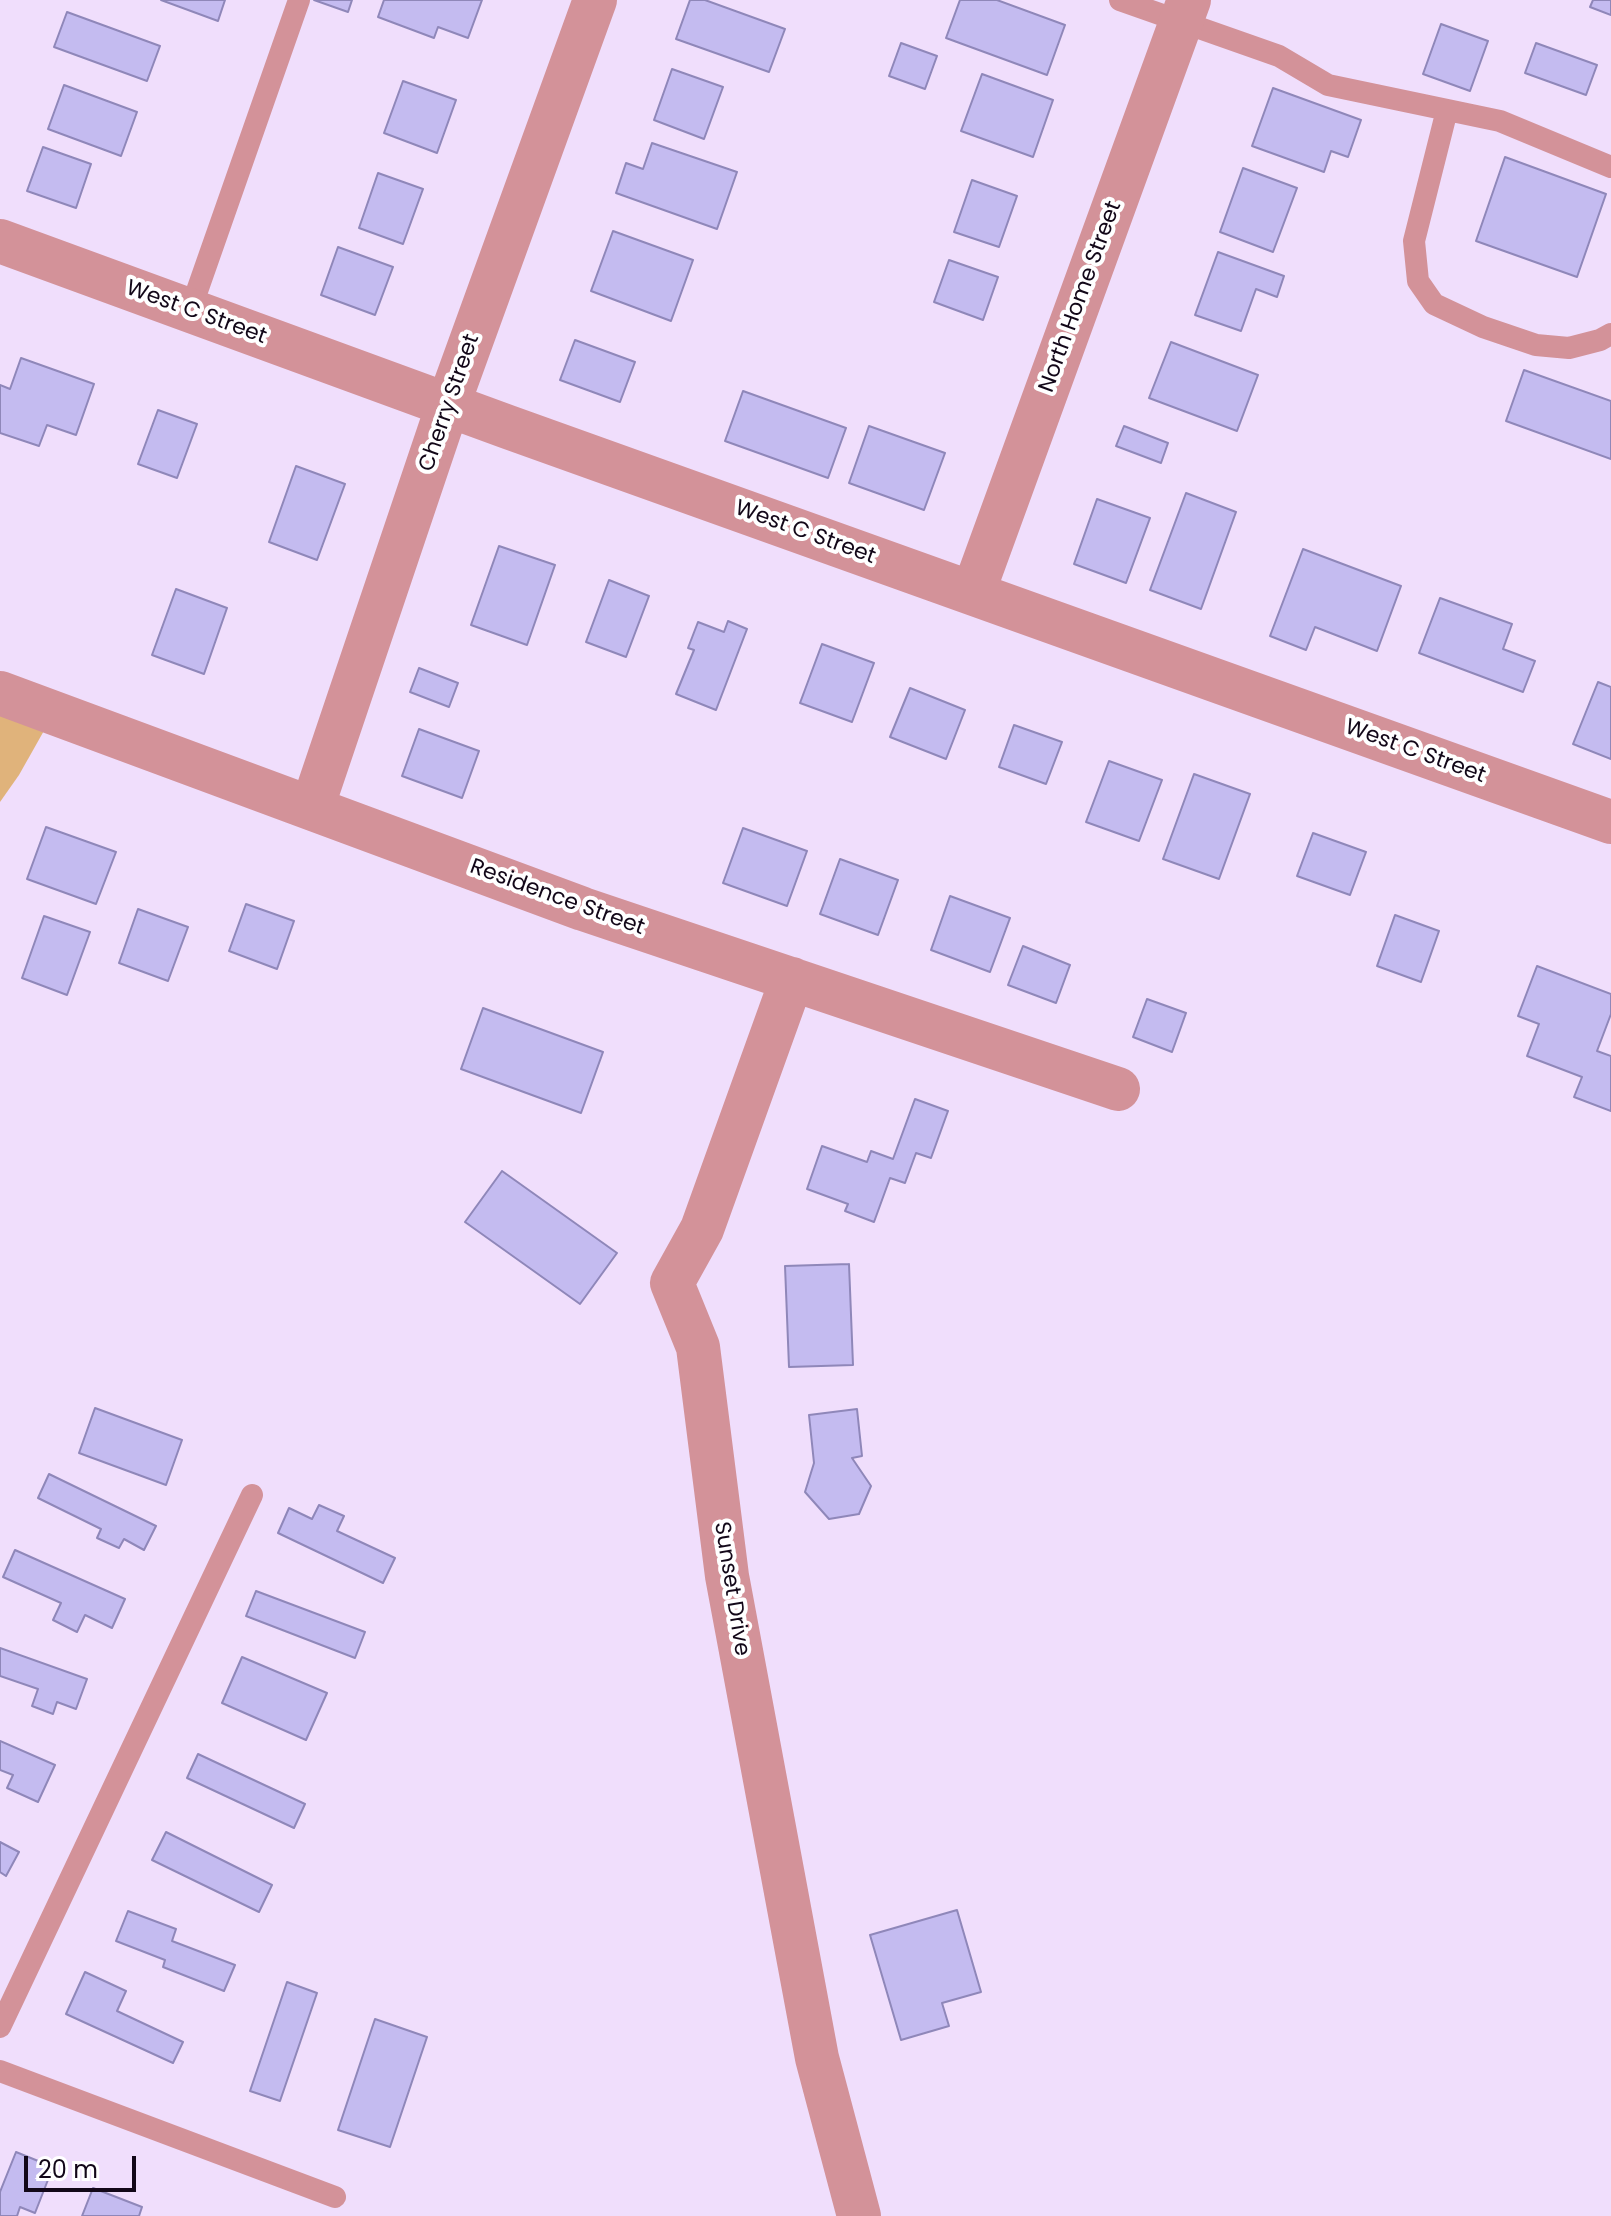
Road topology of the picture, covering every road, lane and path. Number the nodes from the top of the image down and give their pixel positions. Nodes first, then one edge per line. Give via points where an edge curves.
1 (299, 0) edge
2 (595, 0) edge
3 (1120, 0) edge
4 (1185, 11) edge
5 (1447, 110) junction
6 (1611, 167) edge
7 (0, 241) edge
8 (190, 311) junction
9 (1611, 334) edge
10 (448, 405) junction
11 (973, 593) junction
12 (0, 693) edge
13 (312, 808) junction
14 (1611, 822) edge
15 (792, 979) junction
16 (1118, 1089) dead end
17 (252, 1495) dead end
18 (0, 2027) edge
19 (0, 2071) edge
20 (335, 2197) dead end
21 (859, 2216) edge

1 - 8 lane
2 - 10 street, Cherry Street
3 - 4 lane
4 - 5 lane via 1328,85
4 - 11 street, North Home Street
5 - 6 lane via 1500,121
5 - 9 lane via 1414,241 1418,281 1434,304 1536,345 1569,348
7 - 8 street, West C Street
8 - 10 street, West C Street
10 - 11 street, West C Street
10 - 13 street, Cherry Street
11 - 14 street, West C Street
12 - 13 street, Residence Street
13 - 15 street, Residence Street via 583,909
15 - 16 street, Residence Street
15 - 21 street, Sunset Drive via 702,1229 672,1283 698,1347 729,1591 817,2058
17 - 18 lane
19 - 20 lane

